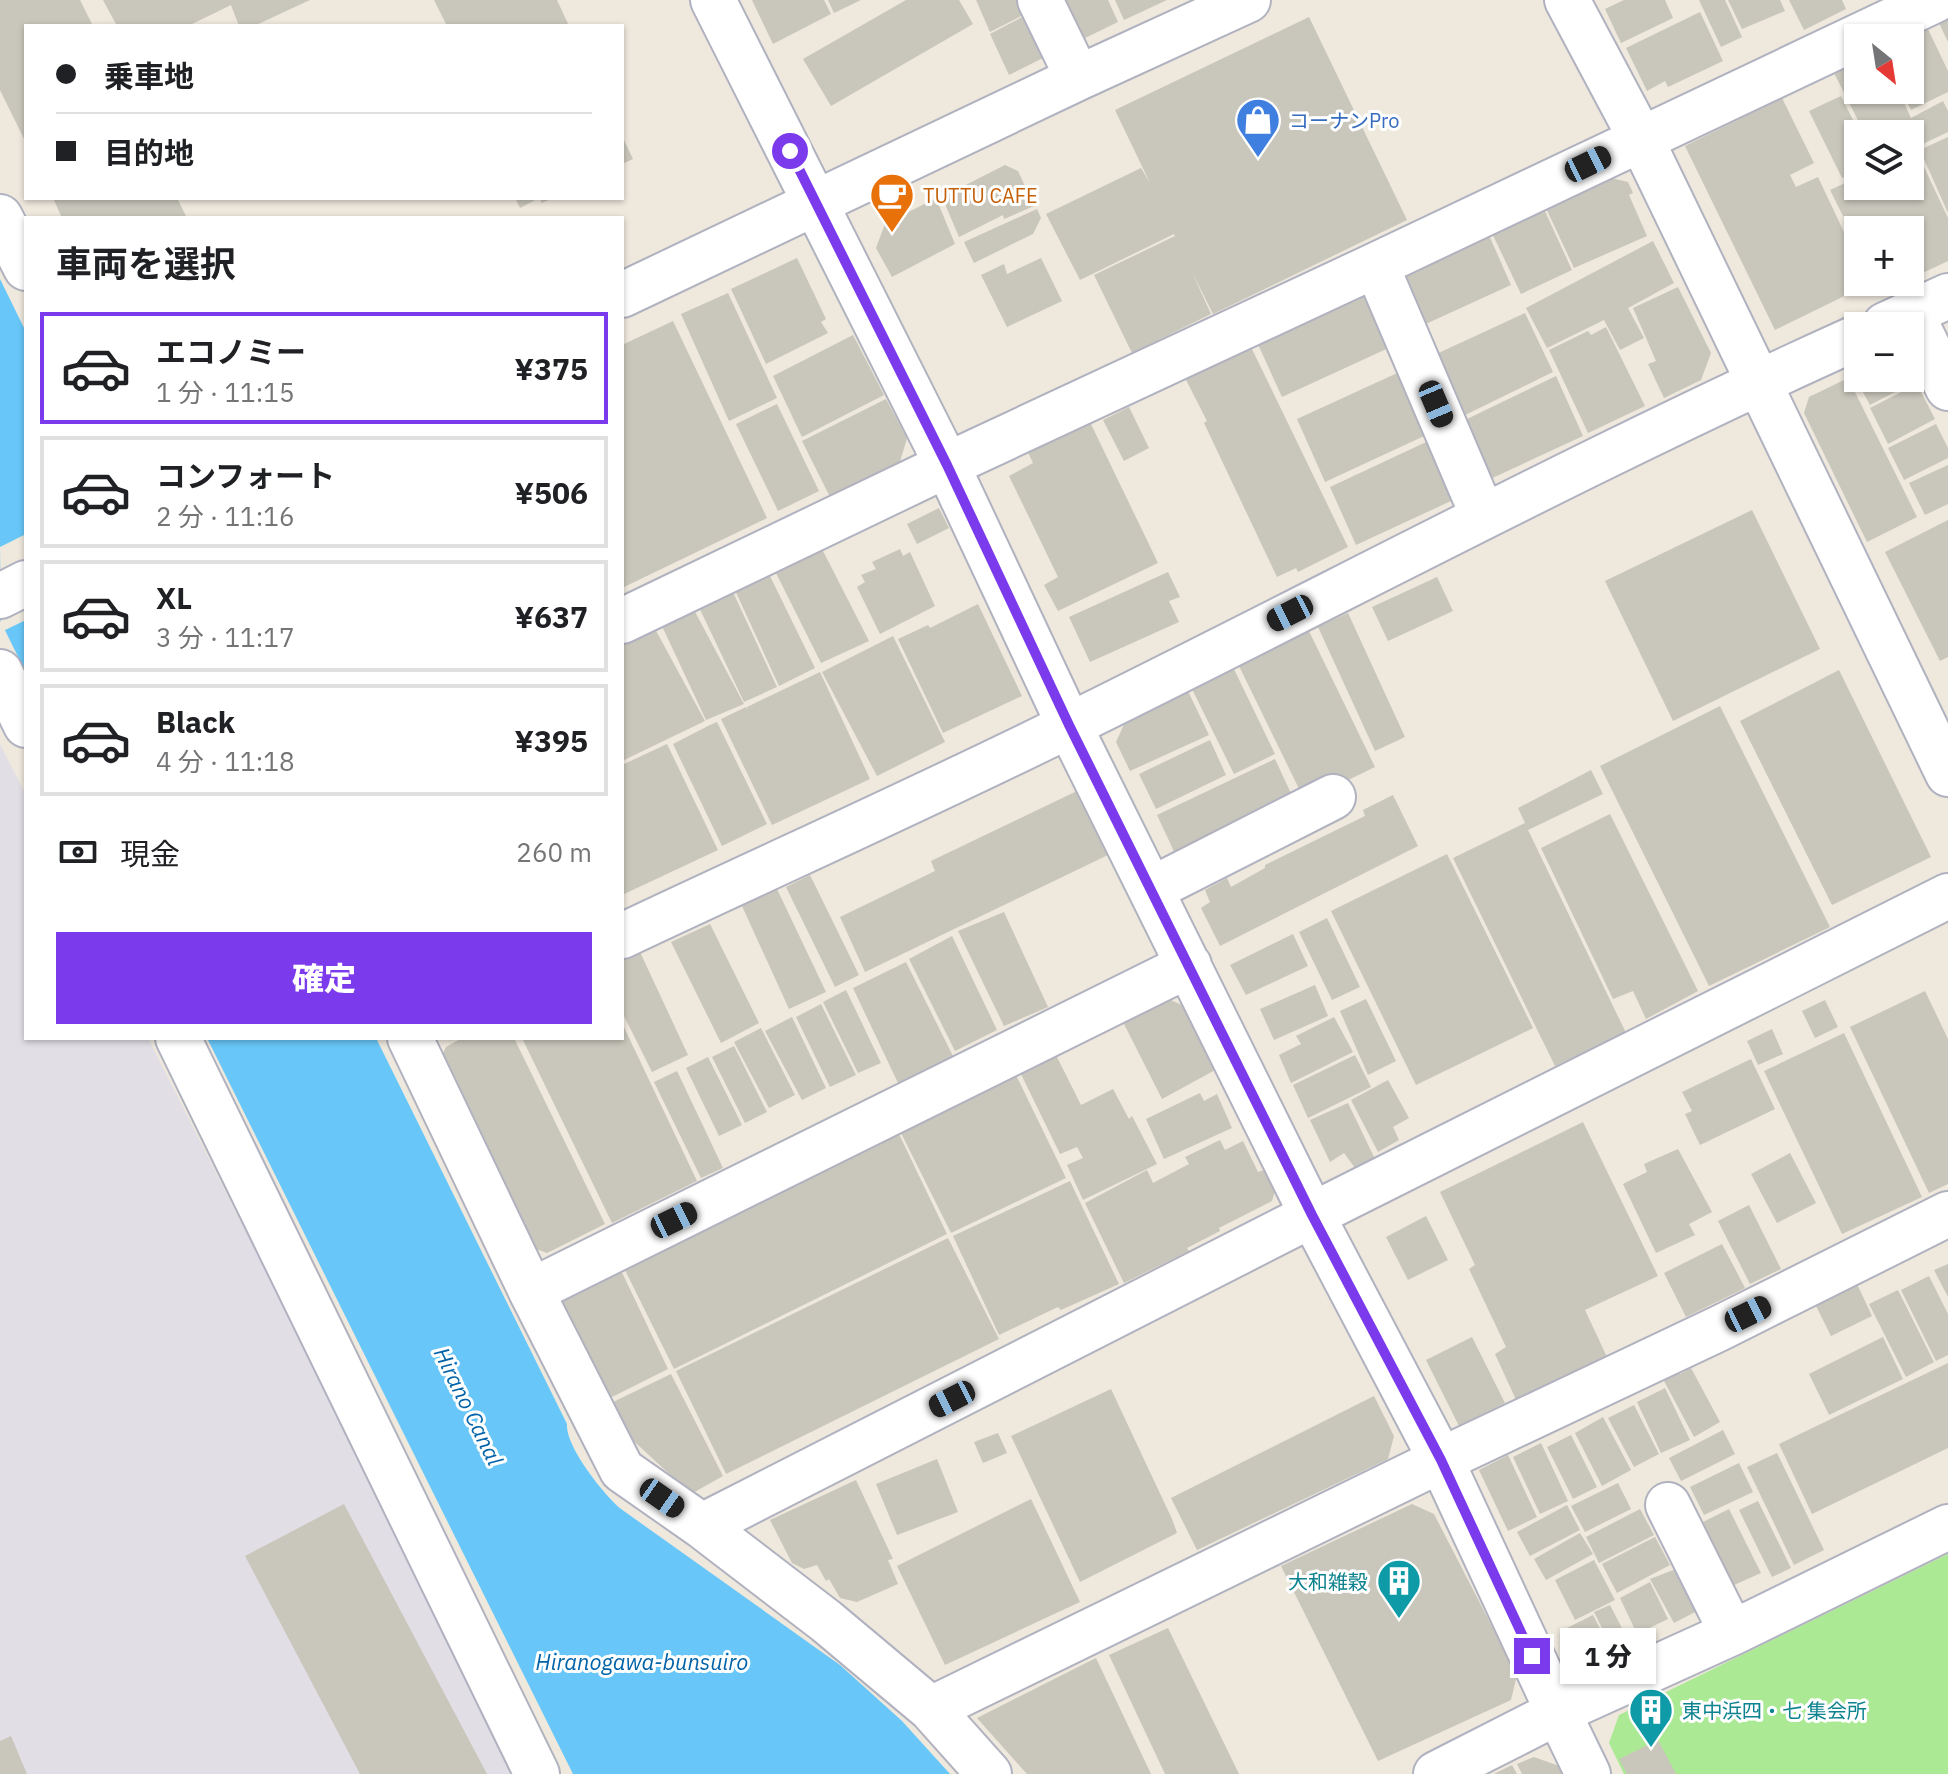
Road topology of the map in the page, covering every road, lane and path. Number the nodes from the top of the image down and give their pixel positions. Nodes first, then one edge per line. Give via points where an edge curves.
1 (713, 0) edge
2 (1040, 0) edge
3 (1248, 0) edge
4 (1567, 0) edge
5 (1935, 0) edge
6 (1078, 78) junction
7 (1641, 139) junction
8 (816, 202) junction
9 (0, 217) edge
10 (24, 264) edge
11 (1376, 265) junction
12 (624, 294) edge
13 (1924, 334) edge
14 (1844, 343) edge
15 (1759, 382) junction
16 (1948, 388) edge
17 (947, 465) junction
18 (1483, 516) junction
19 (24, 584) edge
20 (0, 596) edge
21 (624, 620) edge
22 (0, 672) edge
23 (24, 721) edge
24 (1069, 725) junction
25 (1948, 774) edge
26 (1333, 797) dead end
27 (1152, 889) junction
28 (1948, 896) edge
29 (624, 935) edge
30 (1189, 965) junction
31 (179, 1040) edge
32 (411, 1040) edge
33 (1948, 1214) edge
34 (1312, 1215) junction
35 (531, 1291) junction
36 (1441, 1460) junction
37 (1668, 1505) dead end
38 (702, 1526) junction
39 (1948, 1527) edge
40 (1732, 1633) junction
41 (931, 1709) junction
42 (1558, 1712) junction
43 (537, 1774) edge
44 (989, 1774) edge
45 (1436, 1774) edge
46 (1588, 1774) edge

1 - 8 street
2 - 6 street
3 - 6 street
4 - 7 street
5 - 7 street
6 - 8 street
7 - 11 street
7 - 15 street
8 - 12 street
8 - 17 street
9 - 10 street
11 - 17 street
11 - 18 street
13 - 16 street
14 - 15 street
15 - 18 street
15 - 25 street
17 - 21 street
17 - 24 street
18 - 24 street
19 - 20 street
22 - 23 street
24 - 27 street
24 - 29 street
26 - 27 street
27 - 30 street
28 - 34 street
30 - 34 street
30 - 35 street
31 - 43 street
32 - 35 street
33 - 36 street
34 - 36 street
34 - 38 street
35 - 38 street via 622,1470
36 - 41 street
36 - 42 street
37 - 40 street
38 - 41 street
39 - 40 street
40 - 42 street
41 - 44 street
42 - 45 street
42 - 46 street

